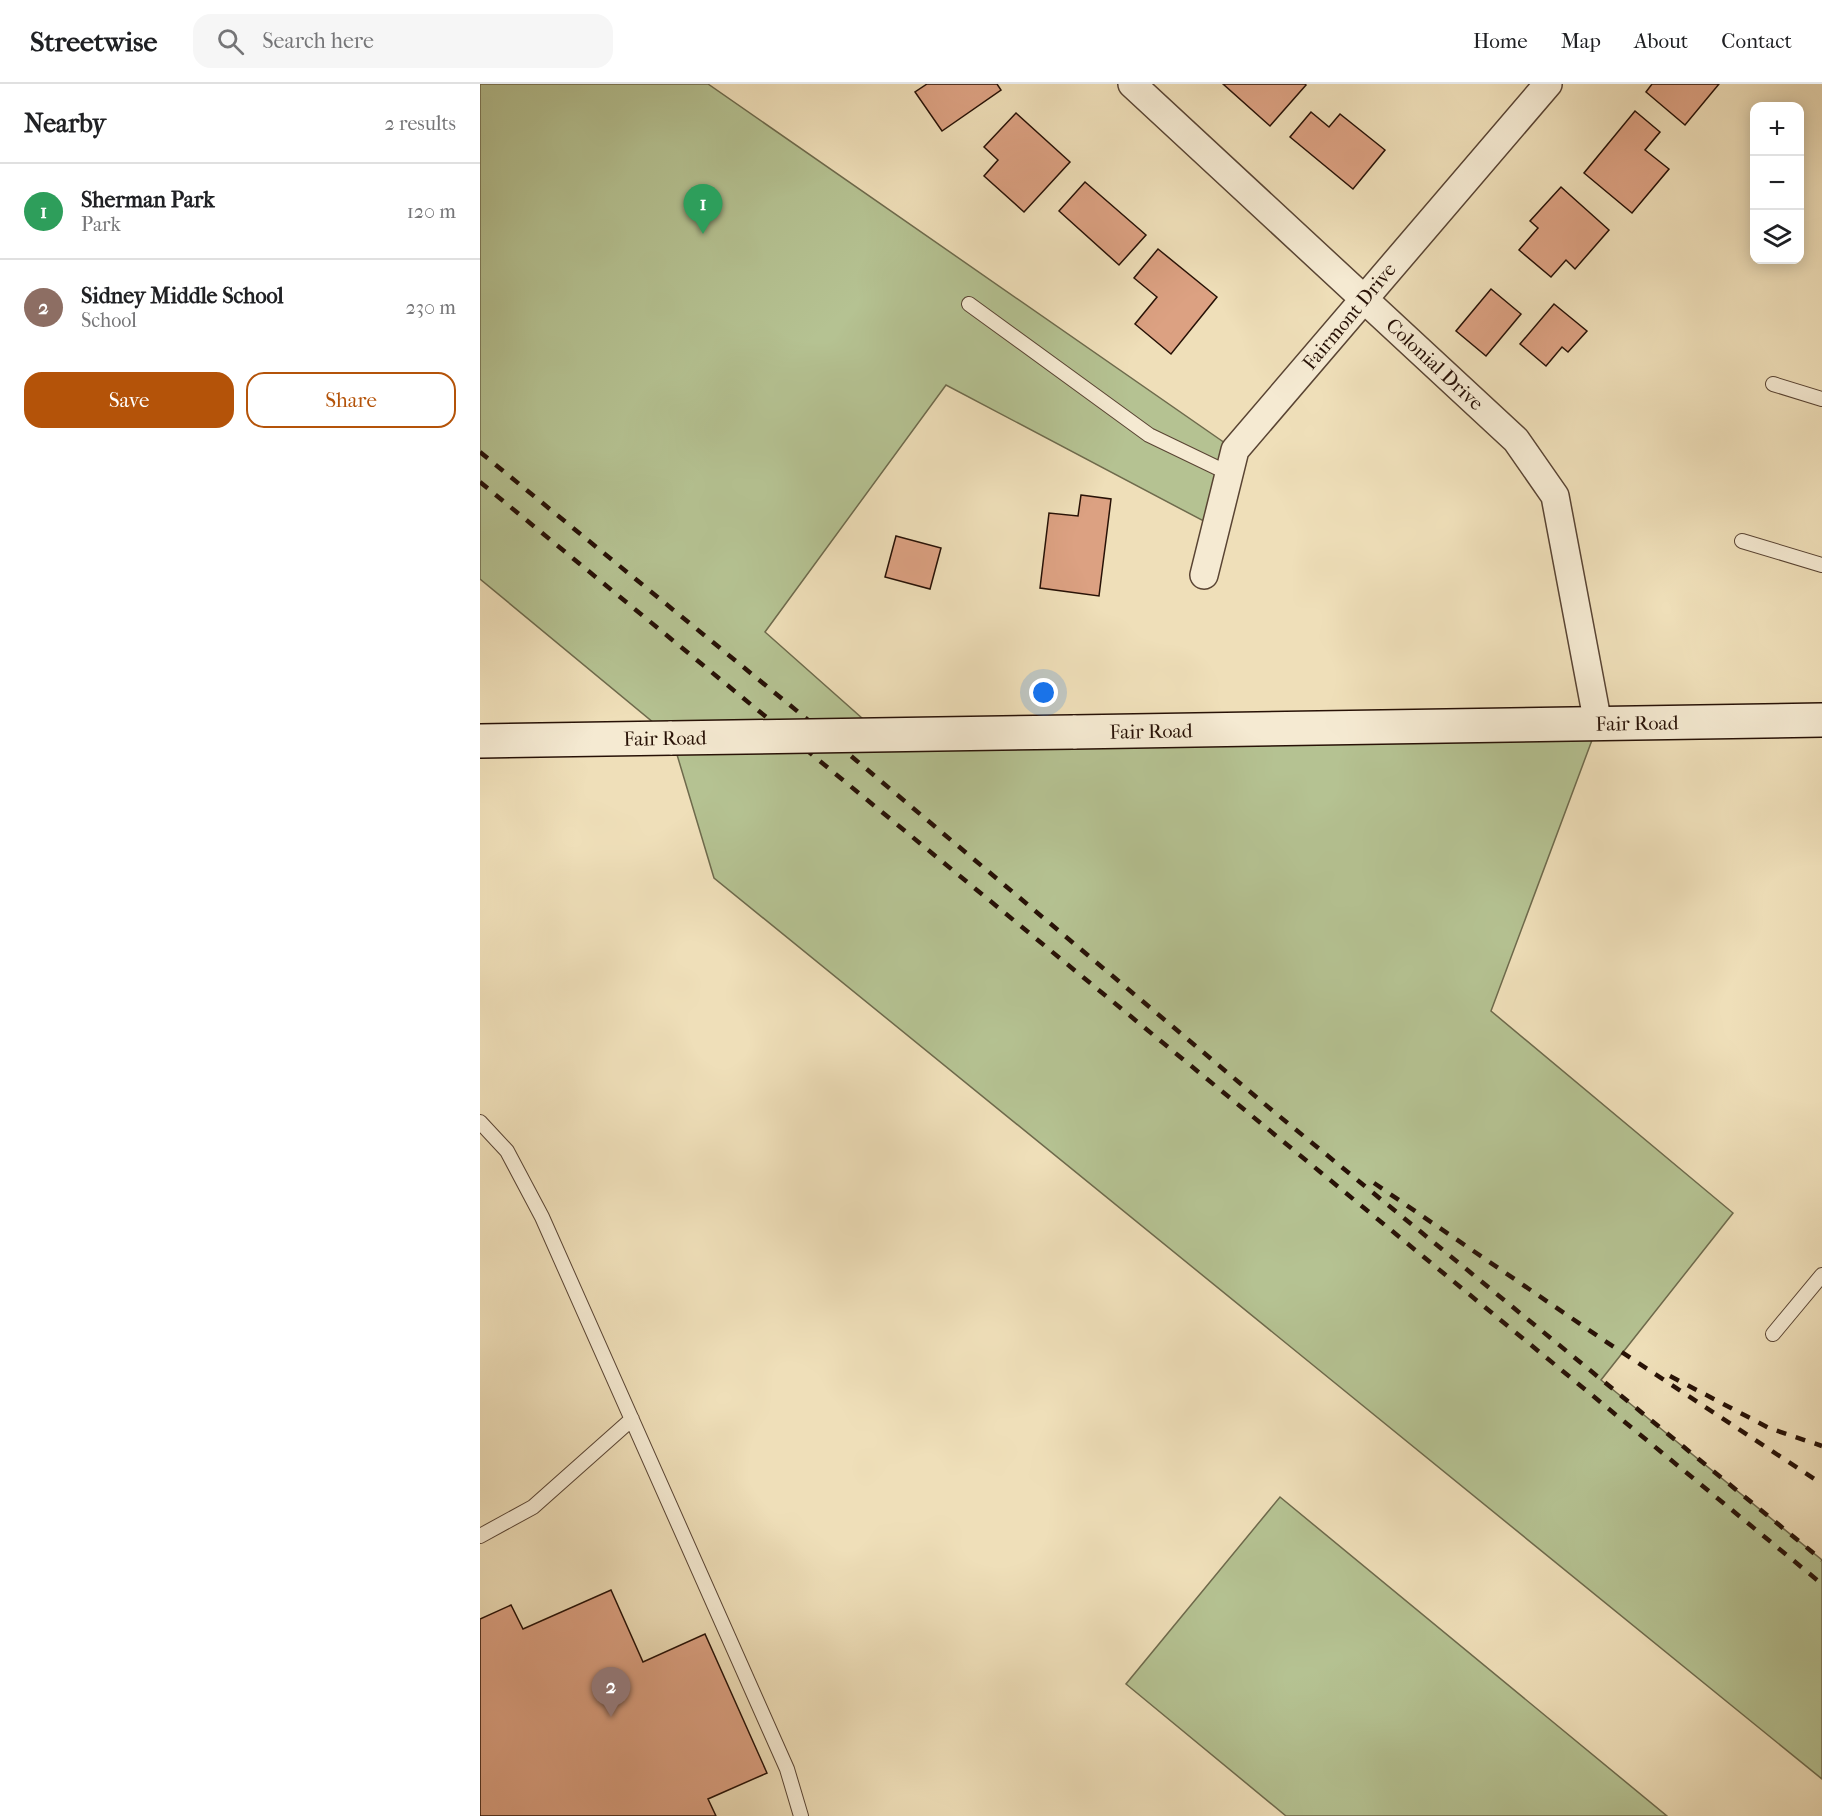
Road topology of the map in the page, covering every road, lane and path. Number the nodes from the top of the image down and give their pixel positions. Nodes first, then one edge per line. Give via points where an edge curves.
1 (1132, 84) edge
2 (1548, 84) edge
3 (1365, 298) junction
4 (969, 304) dead end
5 (1773, 384) dead end
6 (1822, 399) edge
7 (1228, 473) junction
8 (1742, 541) dead end
9 (1822, 565) edge
10 (1204, 575) dead end
11 (1822, 720) edge
12 (1598, 724) junction
13 (480, 741) edge
14 (480, 1122) edge
15 (1822, 1275) edge
16 (1773, 1334) dead end
17 (632, 1419) junction
18 (480, 1536) edge
19 (801, 1816) edge

1 - 3 street, Colonial Drive
2 - 3 street, Fairmont Drive
3 - 7 street, Fairmont Drive via 1235,450
3 - 12 street, Colonial Drive via 1516,440 1555,496
4 - 7 lane via 1149,435
5 - 6 lane
7 - 10 street, Fairmont Drive
8 - 9 lane
11 - 12 main road, Fair Road
12 - 13 main road, Fair Road, bridge
14 - 17 lane via 507,1151 542,1217
15 - 16 lane
17 - 18 lane via 533,1507
17 - 19 lane via 787,1769

